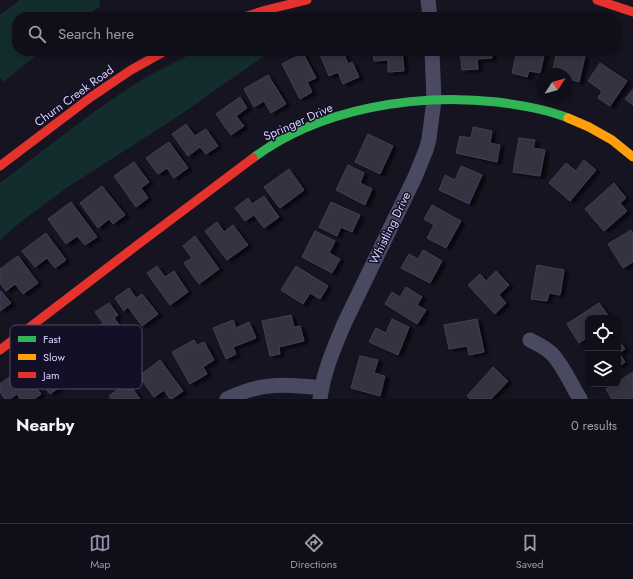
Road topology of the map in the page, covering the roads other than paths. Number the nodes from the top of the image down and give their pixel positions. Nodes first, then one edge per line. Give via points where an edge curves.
1 (306, 0) edge
2 (428, 0) edge
3 (597, 0) edge
4 (260, 12) edge
5 (429, 12) edge
6 (633, 12) edge
7 (156, 56) edge
8 (432, 56) edge
9 (434, 100) junction
10 (633, 157) edge
11 (0, 166) edge
12 (33, 325) edge
13 (530, 340) dead end
14 (10, 342) edge
15 (0, 350) edge
16 (321, 393) edge
17 (227, 399) edge
18 (580, 399) edge

1 - 4 street
2 - 5 street
3 - 6 street
7 - 11 street, Churn Creek Road via 91,97
8 - 9 street, Whistling Drive
9 - 10 street, Springer Drive via 496,101 540,109 571,119 601,133
9 - 12 street, Springer Drive via 362,109 308,128 274,144 236,170
9 - 16 street, Whistling Drive via 426,150 344,324
13 - 18 street via 546,349 558,361
14 - 15 street, Springer Drive
16 - 17 street via 288,385 274,385 247,390

